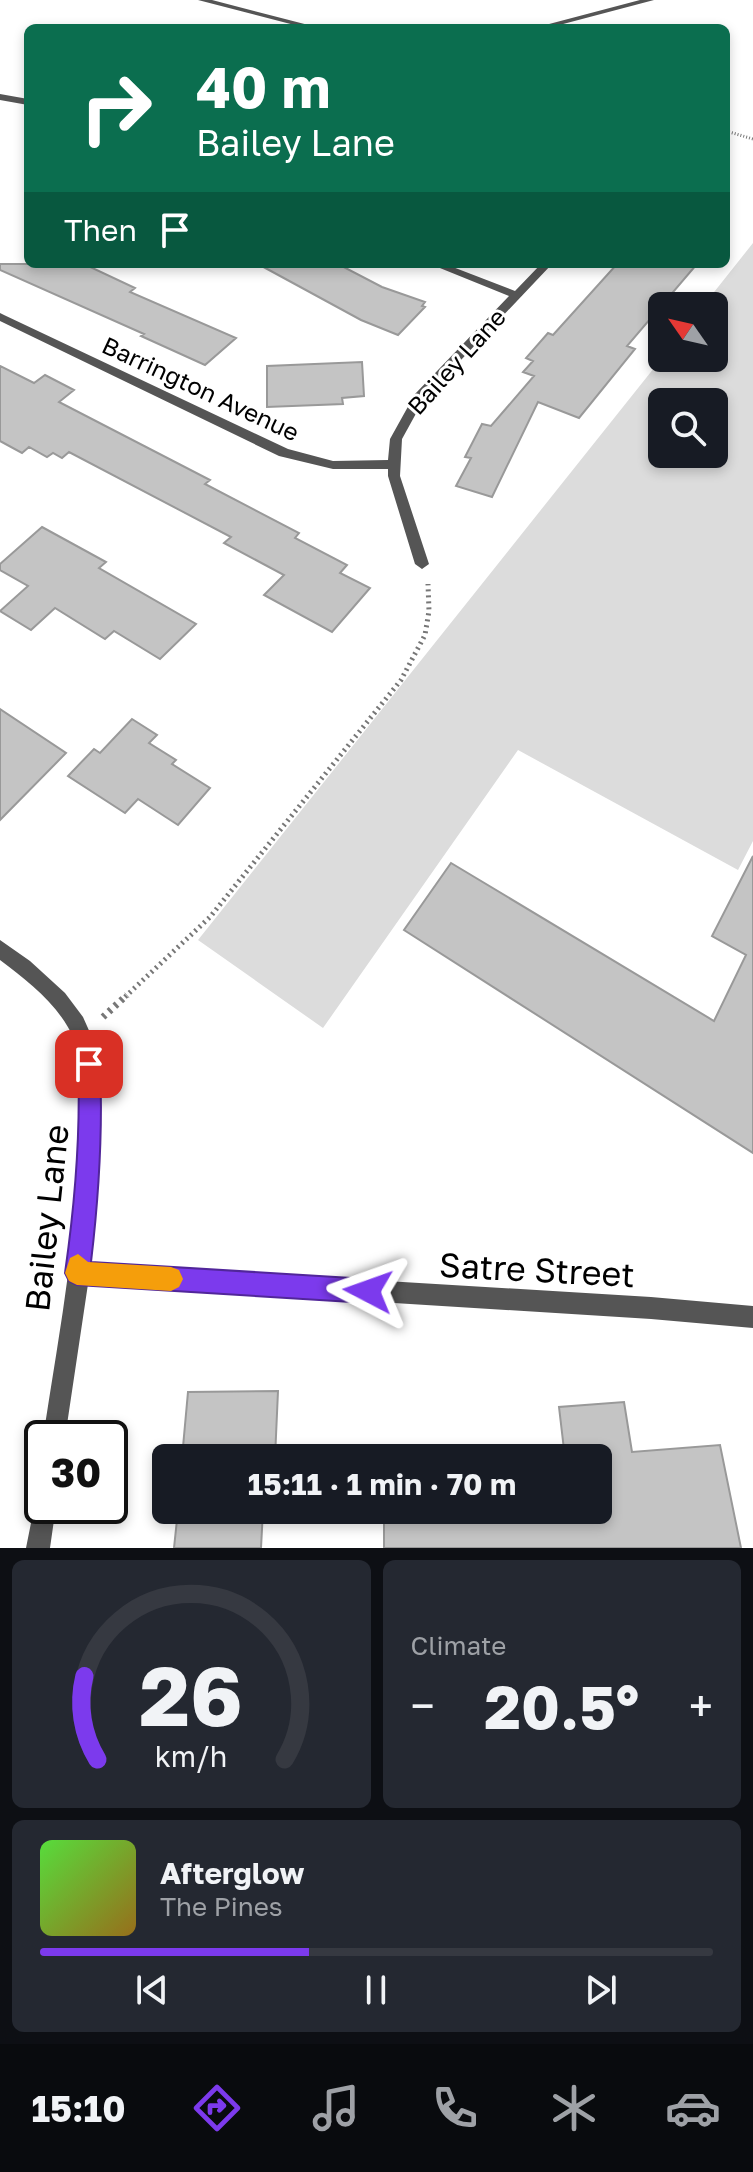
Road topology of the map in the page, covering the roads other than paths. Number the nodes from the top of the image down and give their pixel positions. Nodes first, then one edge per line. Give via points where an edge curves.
1 (202, 0) edge
2 (650, 0) edge
3 (303, 24) edge
4 (569, 24) edge
5 (0, 97) edge
6 (24, 101) edge
7 (445, 268) edge
8 (543, 268) edge
9 (516, 295) junction
10 (0, 317) edge
11 (393, 464) junction
12 (422, 564) road end
13 (0, 949) edge
14 (77, 1273) junction
15 (753, 1317) edge
16 (57, 1420) edge
17 (41, 1524) edge
18 (38, 1548) edge

1 - 3 street
2 - 4 street
5 - 6 street
7 - 9 street
8 - 9 street, Bailey Lane
9 - 11 street, Bailey Lane via 412,405 396,439
10 - 11 street, Barrington Avenue via 284,453 333,465
11 - 12 street, Bailey Lane
13 - 14 street, Bailey Lane via 34,975 83,1037 91,1121
14 - 15 street, Satre Street
14 - 16 street, Bailey Lane
17 - 18 street

